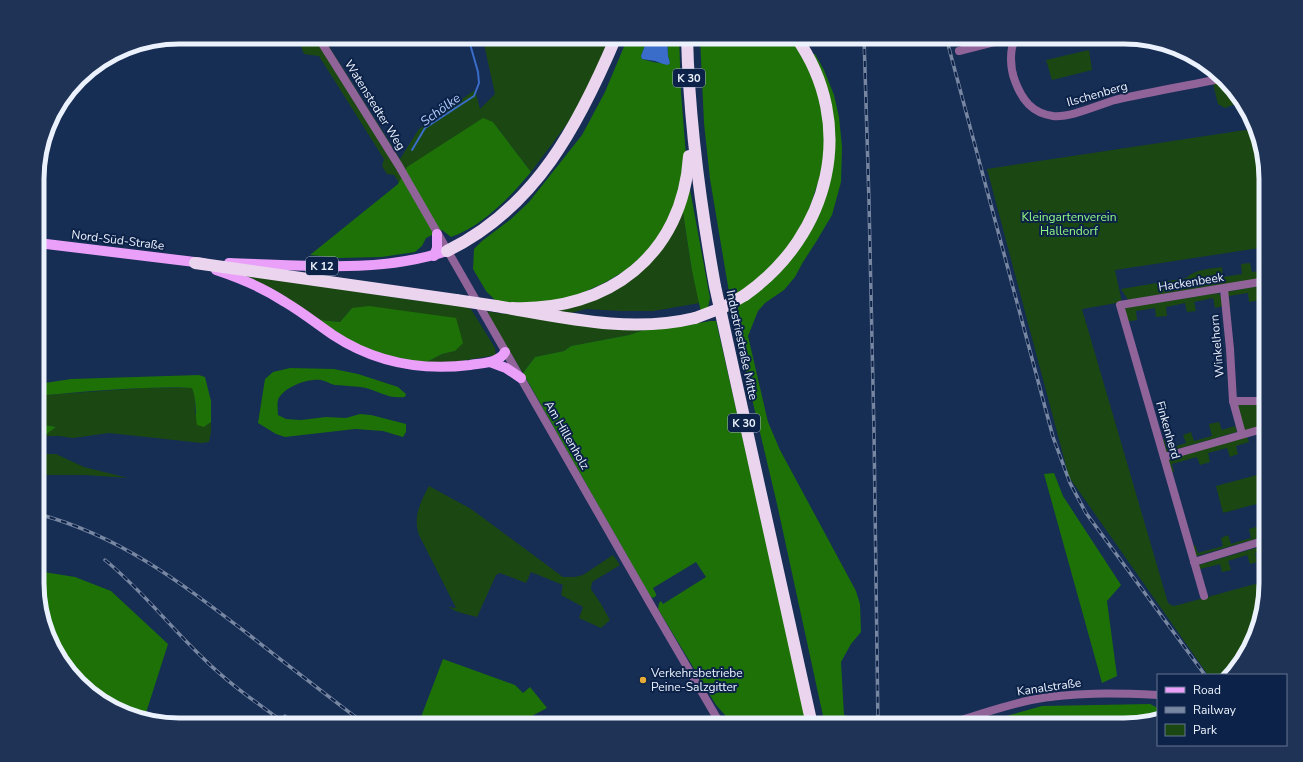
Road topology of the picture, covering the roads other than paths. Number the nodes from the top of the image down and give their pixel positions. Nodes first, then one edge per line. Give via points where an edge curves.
1 (322, 44) edge
2 (613, 44) edge
3 (687, 44) edge
4 (800, 44) edge
5 (986, 44) edge
6 (1014, 44) edge
7 (959, 51) dead end
8 (1216, 80) edge
9 (691, 118) junction
10 (399, 166) joint
11 (437, 234) junction
12 (44, 244) edge
13 (447, 251) junction
14 (434, 256) junction
15 (196, 263) junction
16 (1259, 283) edge
17 (1224, 289) junction
18 (1120, 305) joint
19 (512, 308) junction
20 (506, 352) junction
21 (490, 362) junction
22 (521, 378) junction
23 (1233, 401) junction
24 (1259, 401) edge
25 (1259, 430) edge
26 (1242, 434) junction
27 (1164, 457) junction
28 (1259, 542) edge
29 (1194, 562) junction
30 (1204, 596) dead end
31 (1157, 695) edge
32 (716, 715) junction
33 (718, 718) edge
34 (719, 718) edge
35 (810, 718) edge
36 (968, 718) edge

1 - 10 street, Watenstedter Weg
2 - 13 highway via 591,91 548,166 524,195 501,217 473,237
3 - 9 highway, Industriestraße Mitte / K 30
4 - 19 highway, bridge via 813,67 826,107 829,143 825,178 814,212 797,244 773,272 745,295 717,310 695,318 656,325 610,324
5 - 7 street
6 - 8 street, Ilschenberg via 1012,66 1020,94 1026,104 1053,116 1063,116 1139,94
9 - 19 highway via 688,171 681,202 664,237 647,259 619,282 592,296 560,306
9 - 35 highway, Industriestraße Mitte / K 30 via 715,286
10 - 11 street, Am Hillenholz
11 - 13 street, Am Hillenholz
11 - 14 main road
12 - 15 main road, Nord-Süd-Straße / K 12
13 - 14 main road, K 12
13 - 20 street, Am Hillenholz / K 12
14 - 15 main road, K 12 via 371,266
15 - 19 highway, bridge
15 - 21 main road, K 12 via 259,287 285,301 342,341 379,358 401,364 438,367
16 - 17 street, Hackenbeek
17 - 18 street, Hackenbeek
17 - 23 street, Winkelhorn
18 - 27 street, Finkenherd
20 - 21 main road, K 12
20 - 22 street, Am Hillenholz / K 12
21 - 22 main road, K 12 via 506,368
22 - 32 street, Am Hillenholz / K 12
23 - 24 street
23 - 26 street, Winkelhorn
25 - 26 street
26 - 27 street
27 - 29 street, Finkenherd
28 - 29 street
29 - 30 street, Finkenherd
31 - 36 street, Kanalstraße via 1096,693 1048,698 999,708
32 - 33 street, Am Hillenholz / K 12
32 - 34 street, Am Hillenholz / K 12

